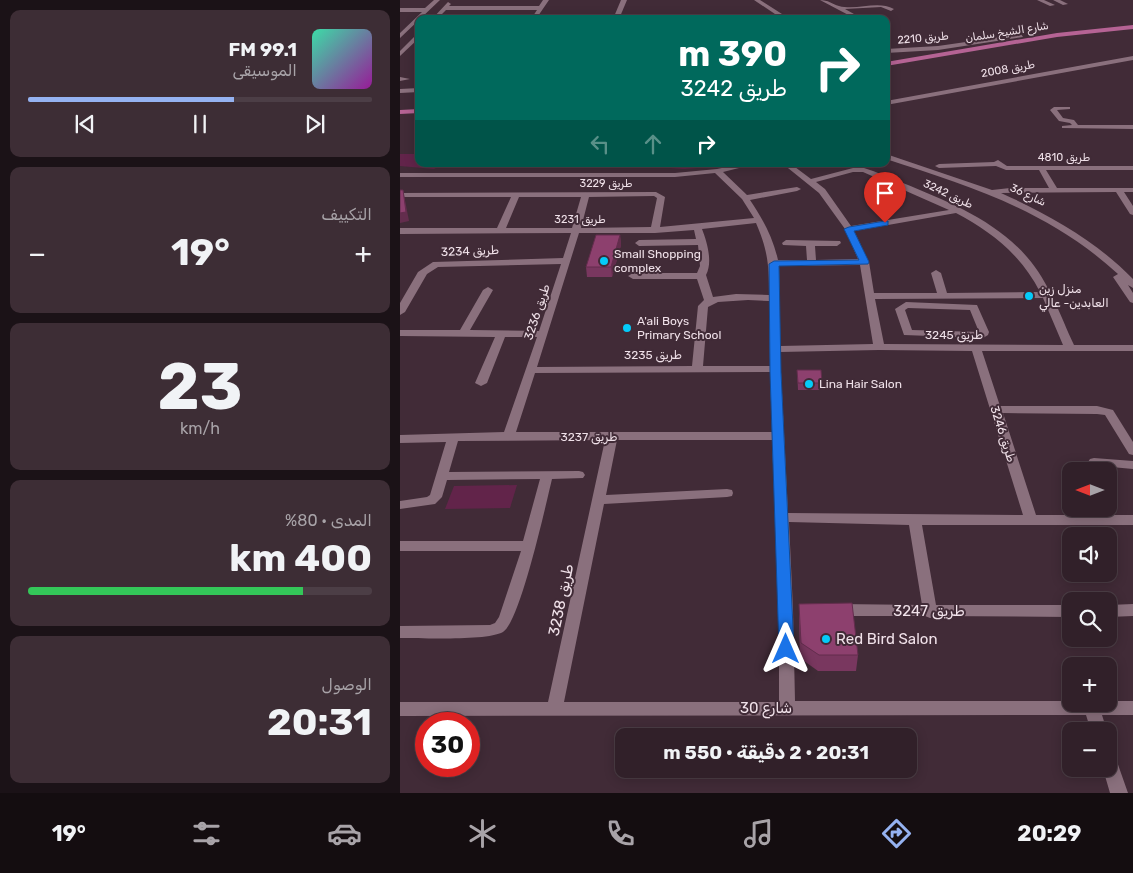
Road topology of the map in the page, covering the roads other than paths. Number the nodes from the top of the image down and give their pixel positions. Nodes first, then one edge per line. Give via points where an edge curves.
1 (452, 0) edge
2 (546, 0) edge
3 (624, 0) edge
4 (758, 0) edge
5 (770, 0) edge
6 (823, 0) edge
7 (1040, 0) edge
8 (1054, 2) edge
9 (441, 3) edge
10 (1065, 4) dead end
11 (540, 8) junction
12 (838, 8) junction
13 (400, 10) edge
14 (426, 10) junction
15 (436, 10) junction
16 (421, 15) edge
17 (431, 15) edge
18 (436, 15) edge
19 (536, 15) edge
20 (618, 15) edge
21 (777, 15) edge
22 (853, 15) joint
23 (415, 20) edge
24 (1133, 24) edge
25 (1133, 27) edge
26 (403, 31) edge
27 (415, 34) edge
28 (400, 36) edge
29 (1021, 36) junction
30 (415, 41) edge
31 (400, 46) edge
32 (890, 50) edge
33 (400, 54) edge
34 (890, 57) edge
35 (1133, 58) edge
36 (890, 63) edge
37 (415, 90) edge
38 (400, 91) edge
39 (890, 102) edge
40 (415, 105) edge
41 (400, 106) edge
42 (1068, 108) dead end
43 (415, 111) edge
44 (400, 112) edge
45 (1064, 127) dead end
46 (1078, 127) junction
47 (1133, 128) edge
48 (890, 154) edge
49 (890, 157) edge
50 (939, 166) dead end
51 (736, 167) edge
52 (791, 167) edge
53 (1041, 168) junction
54 (1133, 168) edge
55 (717, 171) junction
56 (400, 175) edge
57 (952, 178) junction
58 (811, 181) junction
59 (796, 189) dead end
60 (1054, 190) junction
61 (1118, 190) junction
62 (1133, 190) edge
63 (993, 192) junction
64 (586, 194) junction
65 (400, 195) edge
66 (516, 195) junction
67 (745, 198) junction
68 (955, 211) junction
69 (1133, 212) edge
70 (759, 220) junction
71 (698, 227) junction
72 (849, 229) junction
73 (575, 230) junction
74 (655, 230) junction
75 (400, 231) edge
76 (500, 231) junction
77 (639, 242) dead end
78 (702, 242) junction
79 (810, 243) junction
80 (837, 243) dead end
81 (786, 244) dead end
82 (1088, 244) junction
83 (567, 261) junction
84 (812, 262) junction
85 (864, 262) junction
86 (774, 264) junction
87 (936, 273) dead end
88 (702, 275) junction
89 (634, 276) dead end
90 (1133, 285) edge
91 (488, 290) dead end
92 (1046, 295) junction
93 (872, 296) junction
94 (943, 296) junction
95 (775, 298) junction
96 (709, 300) junction
97 (1133, 300) edge
98 (403, 302) edge
99 (400, 312) edge
100 (400, 333) edge
101 (463, 334) junction
102 (501, 334) junction
103 (543, 334) junction
104 (951, 335) junction
105 (879, 347) junction
106 (976, 347) junction
107 (955, 348) junction
108 (1070, 348) junction
109 (1133, 348) edge
110 (775, 349) junction
111 (698, 369) junction
112 (775, 369) junction
113 (531, 370) junction
114 (481, 383) dead end
115 (995, 409) junction
116 (509, 436) junction
117 (778, 436) junction
118 (453, 437) junction
119 (611, 438) junction
120 (400, 439) edge
121 (1133, 451) edge
122 (1118, 464) edge
123 (1133, 465) edge
124 (547, 475) junction
125 (579, 475) dead end
126 (442, 476) junction
127 (727, 493) dead end
128 (599, 500) junction
129 (400, 505) edge
130 (782, 517) junction
131 (915, 520) junction
132 (1031, 520) junction
133 (1133, 520) edge
134 (400, 546) edge
135 (529, 546) junction
136 (786, 610) junction
137 (805, 610) edge
138 (824, 610) edge
139 (1117, 610) edge
140 (1133, 610) edge
141 (1062, 611) edge
142 (930, 612) junction
143 (400, 632) edge
144 (555, 708) junction
145 (787, 708) junction
146 (1062, 708) edge
147 (1117, 708) edge
148 (1133, 708) edge
149 (400, 709) edge
150 (1114, 777) edge
151 (1119, 793) edge

1 - 9 street
2 - 11 street
3 - 20 street
4 - 5 street
4 - 21 street
6 - 12 street
7 - 8 street
8 - 10 street
9 - 11 street
9 - 14 street
9 - 15 street
9 - 18 street
11 - 19 street
12 - 22 street
12 - 22 street via 881,5 890,9 868,10
13 - 14 street
14 - 15 street
14 - 16 street
15 - 17 street
23 - 26 street
24 - 29 main road, شارع الشيخ سلمان
25 - 36 main road, شارع الشيخ سلمان via 1057,35
26 - 28 street
27 - 31 street
29 - 32 street, طريق 2210 via 938,48
29 - 34 main road, شارع الشيخ سلمان
30 - 33 street
35 - 39 street, طريق 2008
37 - 38 street
40 - 41 main road
42 - 46 street via 1053,110 1061,120 1073,122
43 - 44 main road
45 - 46 street
46 - 47 street
48 - 57 street, شارع 36
49 - 57 street, شارع 36
50 - 53 street, طريق 4810 via 999,163 1006,168
51 - 55 street
52 - 58 street
53 - 54 street, طريق 4810
53 - 60 street
55 - 56 street via 675,175
55 - 67 street
57 - 63 street, شارع 36
58 - 68 street, طريق 3242 via 864,170
58 - 72 street via 822,190
59 - 67 street
60 - 61 street
60 - 63 street
61 - 62 street
61 - 69 street
63 - 82 street, شارع 36 via 1046,216
64 - 66 street, طريق 3229
64 - 73 street, طريق 3236
64 - 74 street, طريق 3229 via 660,195
65 - 66 street, طريق 3229
66 - 76 street
67 - 70 street
68 - 72 street
68 - 92 street, طريق 3242 via 1010,245 1024,260
70 - 71 street, طريق 3231
70 - 86 street
71 - 74 street, طريق 3231
71 - 78 street
72 - 85 street
73 - 74 street, طريق 3231
73 - 76 street, طريق 3231
73 - 83 street, طريق 3236
75 - 76 street, طريق 3231
77 - 78 street
78 - 88 street
79 - 80 street
79 - 81 street
79 - 84 street
82 - 90 street, شارع 36
82 - 97 street, شارع 36 via 1109,266
83 - 98 street, طريق 3234 via 436,264 423,272
83 - 103 street, طريق 3236
84 - 85 street
84 - 86 street
85 - 93 street
86 - 95 street
87 - 94 street
88 - 89 street
88 - 96 street
91 - 101 street
92 - 94 street
92 - 108 street, طريق 3242
93 - 94 street
93 - 105 street
95 - 96 street
95 - 110 street
96 - 111 street, طريق 3235 via 703,306
98 - 99 street, طريق 3234
100 - 101 street
101 - 102 street
102 - 103 street
102 - 114 street
103 - 113 street, طريق 3236
104 - 104 street via 983,336 974,307 906,305 900,309 908,333
104 - 107 street
105 - 107 street, طريق 3245
105 - 110 street, طريق 3245
106 - 107 street, طريق 3245
106 - 108 street, طريق 3245
106 - 115 street, طريق 3246
108 - 109 street, طريق 3245
110 - 112 street
111 - 112 street
111 - 113 street, طريق 3235
112 - 117 street
113 - 116 street, طريق 3236
115 - 121 street via 1097,410 1109,413
115 - 132 street, طريق 3246
116 - 118 street, طريق 3237
116 - 119 street, طريق 3237
117 - 119 street, طريق 3237
117 - 130 street
118 - 120 street, طريق 3237
118 - 126 street
119 - 128 street, طريق 3238
122 - 123 street
124 - 125 street
124 - 126 street
124 - 135 street
126 - 129 street via 434,498
127 - 128 street
128 - 144 street, طريق 3238
130 - 131 street
130 - 136 street
131 - 132 street
131 - 142 street
132 - 133 street
134 - 135 street
135 - 143 street via 506,619 500,627 491,631
136 - 137 street
136 - 145 street
138 - 142 street, طريق 3247
139 - 140 street
141 - 142 street, طريق 3247
144 - 145 street, شارع 30
144 - 149 street, شارع 30
145 - 146 street, شارع 30
147 - 148 street, شارع 30
150 - 151 street

